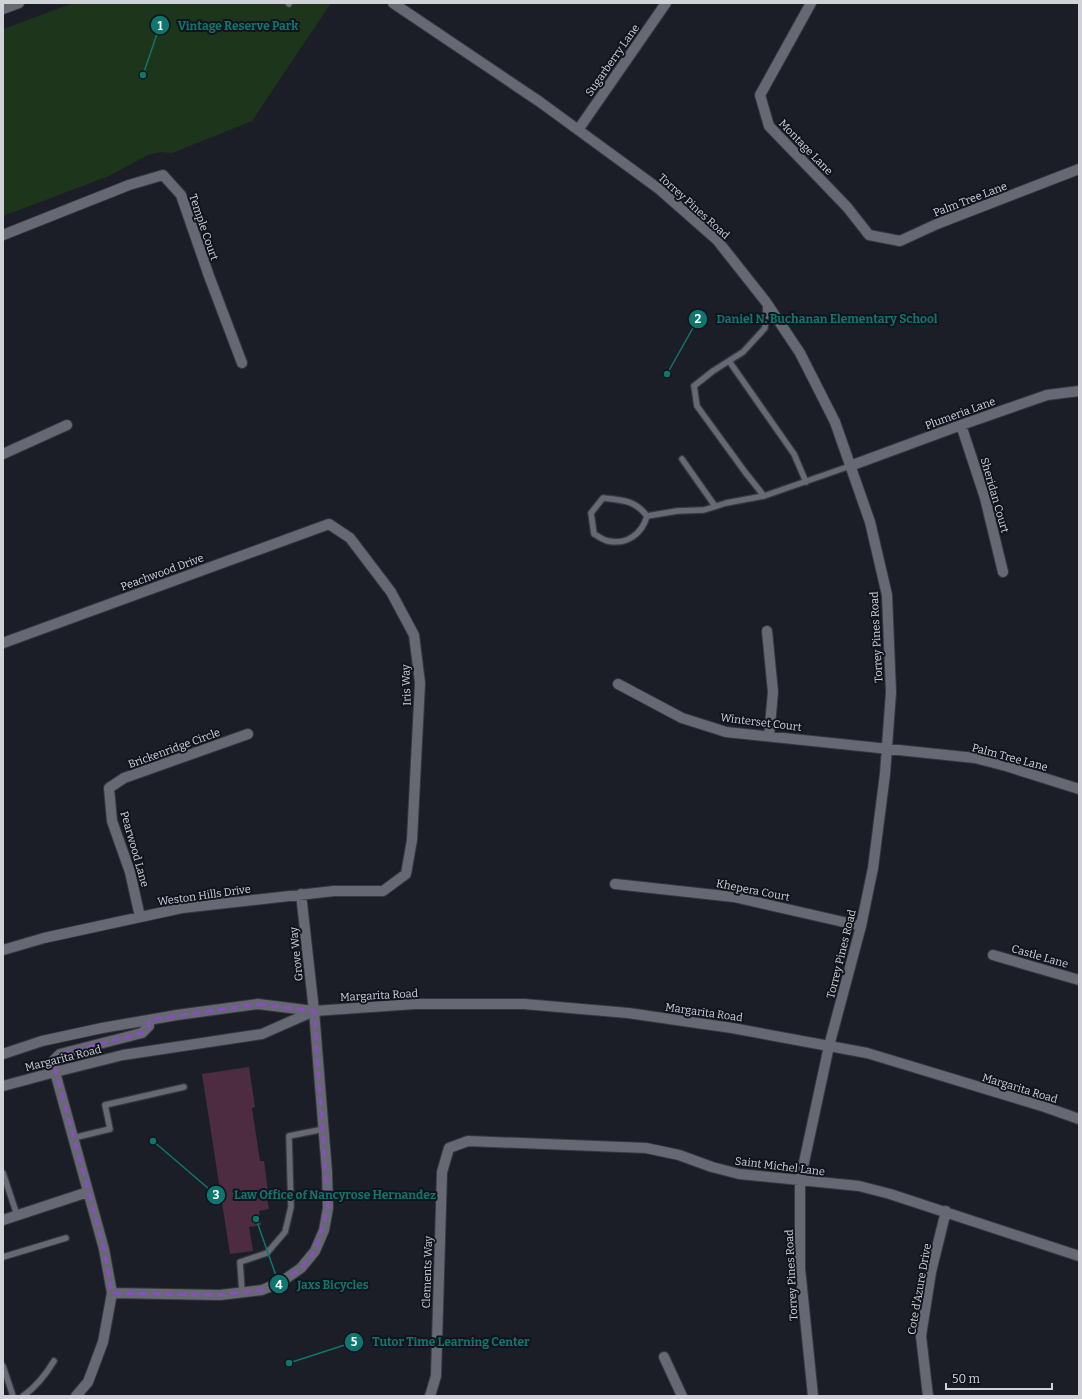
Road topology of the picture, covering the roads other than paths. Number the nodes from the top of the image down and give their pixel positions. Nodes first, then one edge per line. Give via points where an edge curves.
1 (19, 3) edge
2 (393, 3) edge
3 (666, 3) edge
4 (811, 3) edge
5 (3, 9) edge
6 (578, 130) junction
7 (1079, 169) edge
8 (3, 235) edge
9 (869, 235) joint
10 (766, 302) junction
11 (729, 361) junction
12 (242, 363) dead end
13 (1079, 392) edge
14 (67, 425) dead end
15 (961, 425) junction
16 (3, 454) edge
17 (682, 459) dead end
18 (850, 466) junction
19 (806, 482) junction
20 (764, 496) junction
21 (715, 506) junction
22 (647, 516) junction
23 (329, 524) joint
24 (1003, 572) dead end
25 (767, 631) dead end
26 (3, 643) edge
27 (618, 684) dead end
28 (248, 734) dead end
29 (769, 736) junction
30 (887, 749) junction
31 (109, 788) joint
32 (1079, 789) edge
33 (406, 874) joint
34 (614, 884) dead end
35 (301, 894) junction
36 (140, 917) junction
37 (861, 926) junction
38 (3, 950) edge
39 (993, 955) dead end
40 (1079, 980) edge
41 (314, 1011) junction
42 (149, 1020) junction
43 (829, 1046) junction
44 (3, 1054) edge
45 (55, 1072) junction
46 (3, 1086) edge
47 (184, 1087) dead end
48 (1079, 1119) edge
49 (324, 1129) junction
50 (73, 1138) junction
51 (449, 1148) joint
52 (3, 1173) edge
53 (800, 1181) junction
54 (88, 1192) junction
55 (946, 1212) junction
56 (17, 1215) junction
57 (3, 1220) edge
58 (66, 1238) dead end
59 (1079, 1256) edge
60 (3, 1257) edge
61 (242, 1292) junction
62 (112, 1293) junction
63 (664, 1357) dead end
64 (54, 1362) dead end
65 (3, 1366) edge
66 (13, 1396) edge
67 (22, 1396) edge
68 (76, 1396) edge
69 (430, 1396) edge
70 (682, 1396) edge
71 (813, 1396) edge
72 (928, 1396) edge

1 - 5 street
2 - 6 street, Torrey Pines Road
3 - 6 street, Sugarberry Lane
4 - 9 street, Montage Lane via 760,95 769,126 847,207
6 - 10 street, Torrey Pines Road via 659,189 717,240
7 - 9 street, Palm Tree Lane via 900,241
8 - 12 street, Temple Court via 128,185 163,175 181,195 208,276
10 - 11 lane via 765,328 743,352
10 - 18 street, Torrey Pines Road via 800,353 835,422
11 - 19 lane via 794,454
11 - 20 lane via 694,386 697,406
13 - 15 street, Plumeria Lane via 1047,395
14 - 16 street
15 - 18 street, Plumeria Lane
15 - 24 street, Sheridan Court via 985,498
17 - 21 lane
18 - 19 lane
18 - 30 street, Torrey Pines Road via 870,522 887,595 891,692
19 - 20 lane
20 - 21 lane
21 - 22 lane via 704,510
22 - 22 lane via 642,508 626,501 603,498 591,512 594,534 608,541 623,541 638,534
23 - 26 street, Peachwood Drive
23 - 33 street, Iris Way via 350,538 392,592 414,635 420,684 412,840
25 - 29 street via 773,692
27 - 29 street, Winterset Court via 682,718 726,732
28 - 31 street, Brickenridge Circle via 124,778
29 - 30 street, Winterset Court
30 - 32 street, Palm Tree Lane via 975,758
30 - 37 street, Torrey Pines Road via 873,868
31 - 36 street, Pearwood Lane via 112,821 130,872
33 - 35 street, Weston Hills Drive via 383,891 334,890
34 - 37 street, Khepera Court via 734,897
35 - 36 street, Weston Hills Drive via 182,908
35 - 41 street, Grove Way
36 - 38 street, Weston Hills Drive via 44,938
37 - 43 street, Torrey Pines Road
39 - 40 street, Castle Lane
41 - 42 street, Margarita Road via 258,1004
41 - 43 street, Margarita Road via 414,1004 524,1004 628,1013 732,1028
41 - 45 street, Margarita Road via 262,1034 123,1055
41 - 49 street, Grove Way
42 - 44 street, Margarita Road via 42,1041
42 - 45 street via 149,1026 142,1033 60,1054 53,1061
43 - 48 street, Margarita Road via 867,1053
43 - 53 street, Torrey Pines Road
45 - 46 street, Margarita Road
45 - 50 street
47 - 50 lane via 105,1105 110,1129
49 - 61 street, Grove Way via 328,1208 324,1230 315,1251 301,1268 281,1282 262,1290
49 - 61 lane via 289,1136 291,1207 285,1232 267,1253 240,1262
50 - 54 street
51 - 53 street, Saint Michel Lane via 468,1141 646,1148 679,1155 712,1168 739,1174
51 - 69 street, Clements Way via 442,1172 436,1376
52 - 56 lane
53 - 55 street, Saint Michel Lane via 859,1186
53 - 71 street, Torrey Pines Road via 800,1268
54 - 56 street
54 - 62 street via 104,1249
55 - 59 street, Saint Michel Lane
55 - 72 street, Cote d'Azure Drive via 931,1272 921,1336
56 - 57 street
58 - 60 lane
61 - 62 street, Grove Way via 220,1295
62 - 68 street via 103,1342 88,1382
63 - 70 street
64 - 67 lane via 34,1388
65 - 66 lane

